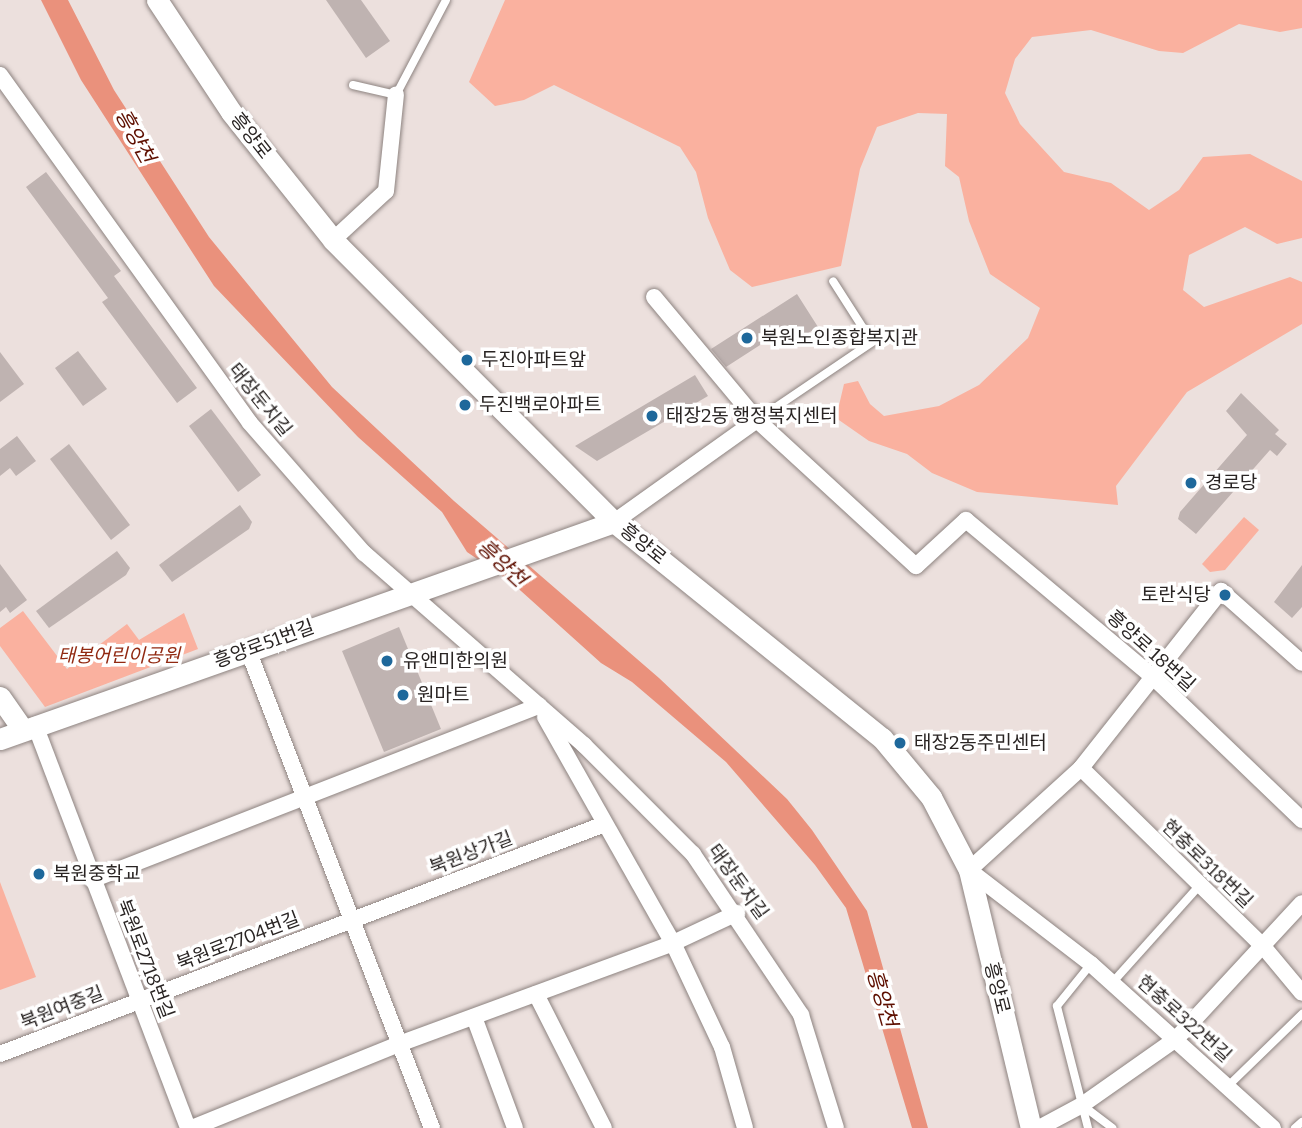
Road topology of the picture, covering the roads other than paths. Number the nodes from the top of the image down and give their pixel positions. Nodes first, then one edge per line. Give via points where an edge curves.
1 (157, 0) edge
2 (442, 2) edge
3 (0, 75) edge
4 (354, 85) dead end
5 (396, 95) junction
6 (333, 240) junction
7 (833, 281) dead end
8 (654, 297) dead end
9 (757, 420) junction
10 (614, 522) junction
11 (419, 589) junction
12 (248, 650) junction
13 (1302, 663) edge
14 (1154, 678) junction
15 (0, 696) edge
16 (539, 706) junction
17 (29, 727) junction
18 (0, 739) edge
19 (1081, 768) junction
20 (302, 794) junction
21 (1302, 821) edge
22 (605, 824) junction
23 (968, 870) junction
24 (92, 880) junction
25 (1198, 887) junction
26 (1302, 903) edge
27 (737, 913) junction
28 (352, 920) junction
29 (673, 943) junction
30 (1262, 945) junction
31 (1091, 964) junction
32 (1112, 983) junction
33 (1302, 993) edge
34 (537, 994) junction
35 (139, 1002) junction
36 (1302, 1014) edge
37 (474, 1017) junction
38 (1176, 1039) junction
39 (399, 1044) junction
40 (0, 1054) edge
41 (1227, 1087) junction
42 (1083, 1105) junction
43 (1302, 1122) edge
44 (190, 1128) edge
45 (432, 1128) edge
46 (515, 1128) edge
47 (604, 1128) edge
48 (745, 1128) edge
49 (836, 1128) edge
50 (1031, 1128) edge
51 (1039, 1128) edge
52 (1088, 1128) edge
53 (1112, 1128) edge
54 (1273, 1128) edge
55 (1295, 1128) edge

1 - 6 street, 흥양로 via 231,112
2 - 5 lane
3 - 11 street, 태장둔치길 via 250,423 364,553
4 - 5 lane
5 - 6 street via 386,191
6 - 10 street, 흥양로
7 - 9 lane via 872,342
8 - 9 street
9 - 10 street
9 - 14 street, 흥양로 18번길 via 916,566 966,520
10 - 11 street, 흥양로51번길
10 - 23 street, 흥양로 via 882,738 931,797
11 - 12 street, 흥양로51번길
11 - 16 street, 태장둔치길
12 - 17 street, 흥양로51번길
12 - 20 street
13 - 14 street via 1221,591
14 - 19 street
14 - 21 street, 흥양로 18번길
15 - 17 street
16 - 20 street
16 - 22 street
16 - 27 street, 태장둔치길 via 694,854
17 - 18 street, 흥양로51번길
17 - 24 street, 북원로2718번길
19 - 23 street
19 - 25 street, 현충로318번길
20 - 24 street
20 - 28 street
22 - 28 street, 북원상가길
22 - 29 street
23 - 31 street, 현충로322번길
23 - 50 street, 흥양로
24 - 35 street, 북원로2718번길
25 - 30 street, 현충로318번길
25 - 32 lane, 현충로322번길
26 - 30 street
27 - 29 street
27 - 49 street, 태장둔치길 via 801,1014
28 - 35 street, 북원로2704번길
28 - 39 street
29 - 34 street
29 - 48 street via 722,1047
30 - 33 street, 현충로318번길
30 - 38 street
31 - 32 street, 현충로322번길
31 - 42 lane via 1057,1006
32 - 38 street, 현충로322번길
34 - 37 street
34 - 47 street
35 - 40 street, 북원여중길
35 - 44 street, 북원로2718번길
36 - 41 lane, 현충로322번길
37 - 39 street
37 - 46 street
38 - 41 street, 현충로322번길
38 - 42 street
39 - 44 street
39 - 45 street
41 - 54 street, 현충로322번길
42 - 51 street
42 - 52 lane
42 - 53 lane
43 - 55 lane

